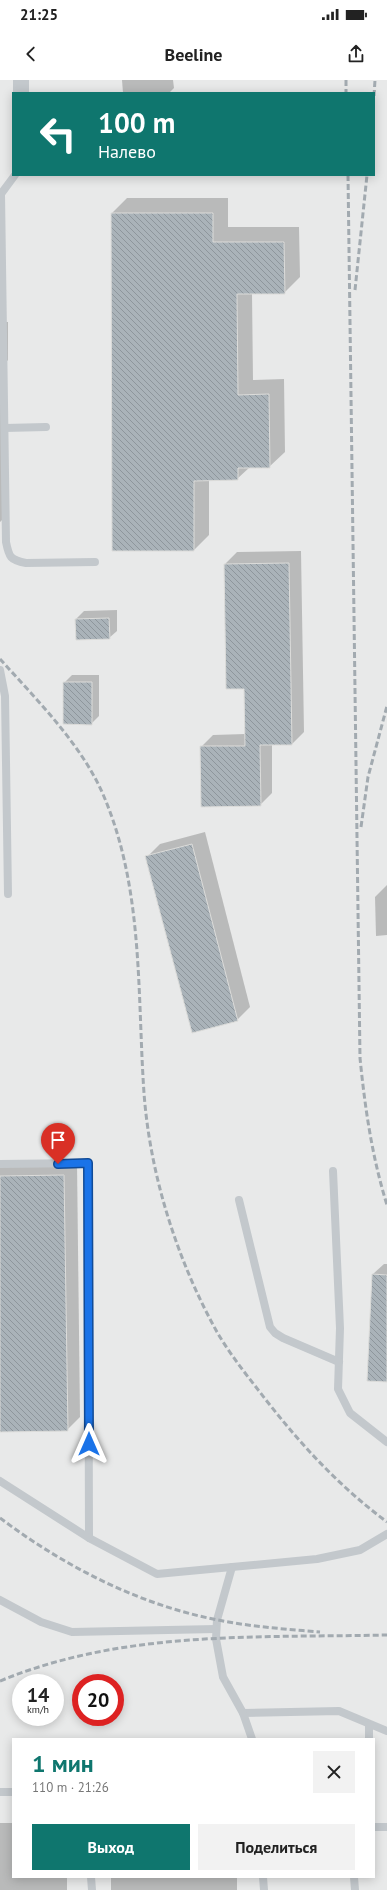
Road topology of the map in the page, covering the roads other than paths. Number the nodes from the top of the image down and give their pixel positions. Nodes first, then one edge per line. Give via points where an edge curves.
1 (21, 80) edge
2 (21, 92) edge
3 (14, 176) edge
4 (1, 253) edge
5 (2, 322) edge
6 (46, 427) dead end
7 (5, 428) junction
8 (95, 562) dead end
9 (0, 670) edge
10 (8, 894) dead end
11 (0, 1164) edge
12 (333, 1171) dead end
13 (239, 1200) dead end
14 (339, 1362) junction
15 (387, 1442) edge
16 (0, 1481) edge
17 (387, 1534) edge
18 (89, 1538) junction
19 (232, 1567) junction
20 (0, 1600) edge
21 (216, 1628) junction
22 (243, 1713) junction
23 (369, 1725) junction
24 (387, 1731) edge
25 (249, 1738) edge
26 (369, 1738) edge
27 (0, 1792) edge
28 (12, 1792) edge
29 (375, 1827) edge
30 (387, 1827) edge
31 (92, 1878) edge
32 (264, 1878) edge
33 (354, 1878) edge
34 (92, 1890) edge
35 (264, 1890) edge
36 (355, 1890) edge

1 - 2 street
3 - 4 lane via 1,194
4 - 5 lane
5 - 7 lane
6 - 7 lane
7 - 8 lane via 6,542 9,555 15,561 26,563
9 - 10 lane via 5,696
11 - 18 lane via 88,1163
12 - 14 lane via 340,1328
13 - 14 lane via 270,1327 283,1338
14 - 15 lane via 338,1389 350,1413
16 - 18 lane
17 - 19 lane via 360,1550 339,1556
18 - 19 lane via 157,1574
19 - 21 lane
20 - 21 lane via 41,1622 72,1632
21 - 22 lane via 223,1677
22 - 23 lane via 339,1711
22 - 25 lane
23 - 24 lane
23 - 26 lane
27 - 28 lane
29 - 30 lane
31 - 34 lane
32 - 35 lane
33 - 36 lane

